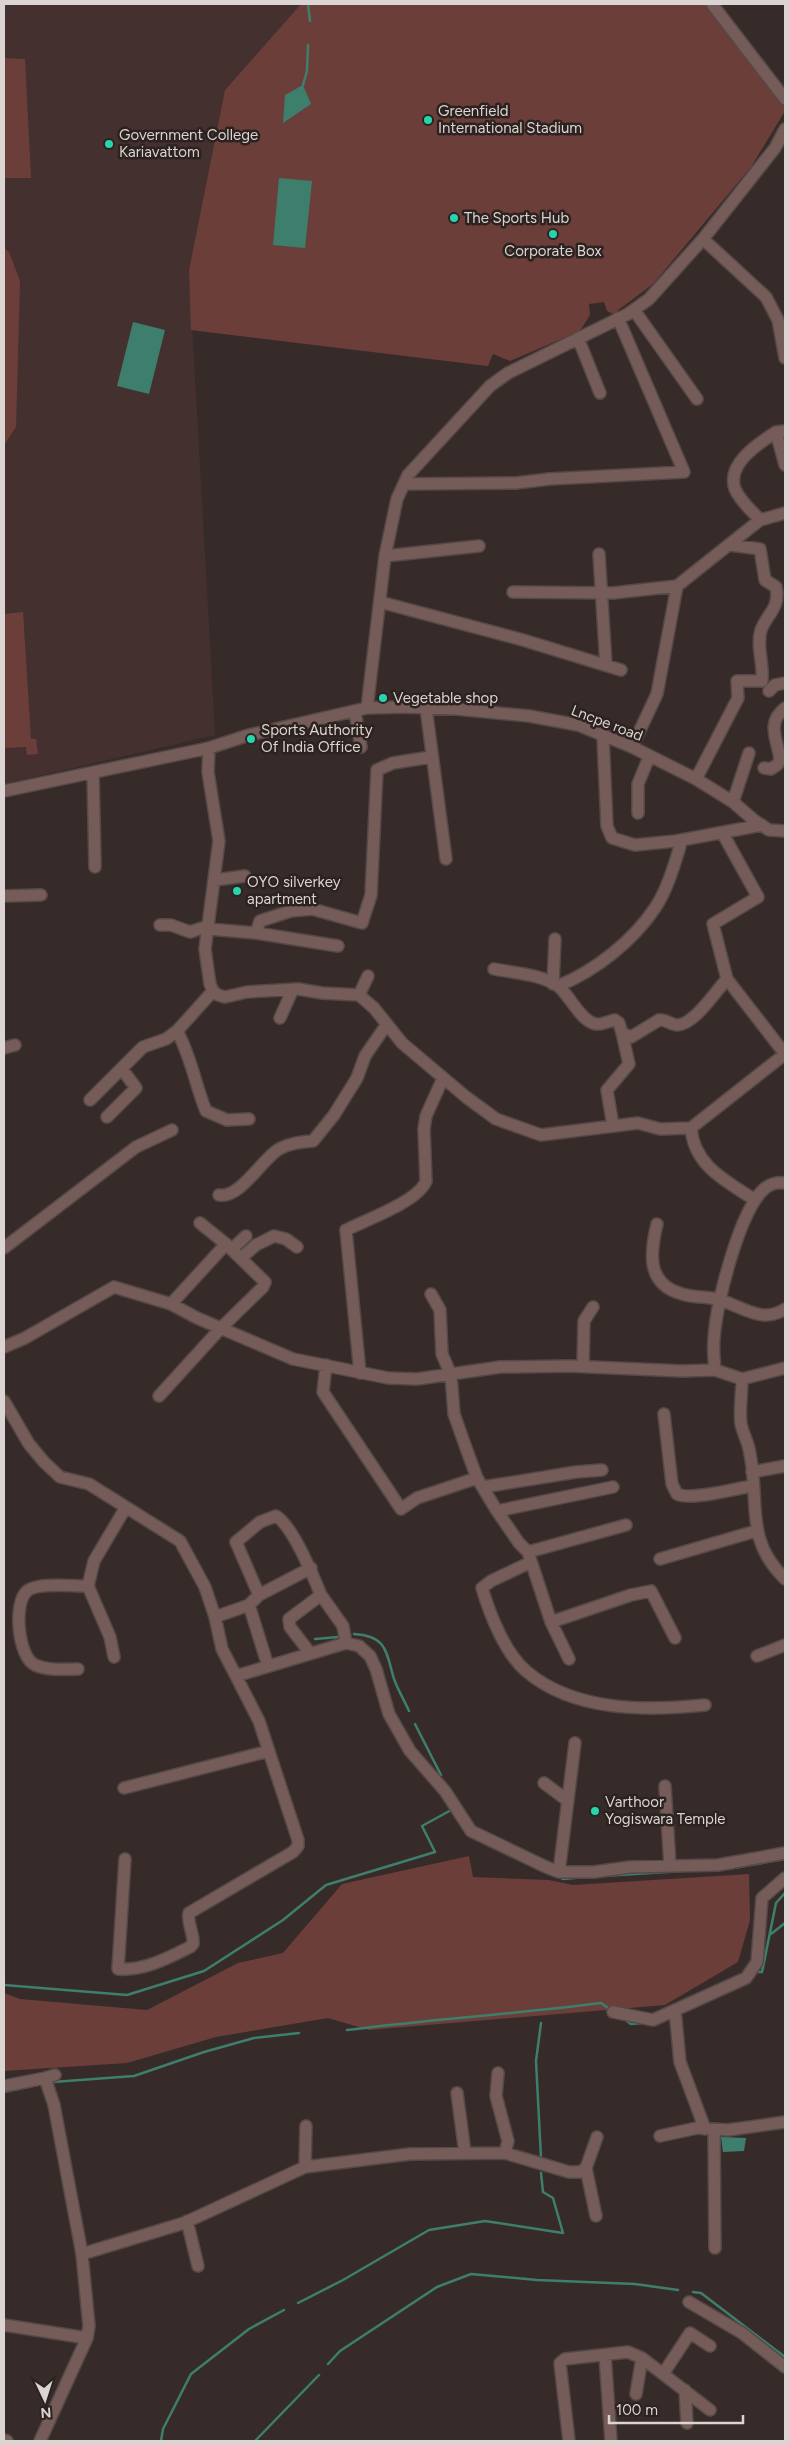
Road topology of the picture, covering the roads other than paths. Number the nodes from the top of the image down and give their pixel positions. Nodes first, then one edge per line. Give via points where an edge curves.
1 (712, 4) edge
2 (785, 99) edge
3 (785, 129) edge
4 (703, 239) junction
5 (780, 308) edge
6 (634, 310) junction
7 (618, 318) junction
8 (578, 338) junction
9 (785, 358) edge
10 (600, 392) dead end
11 (696, 399) dead end
12 (781, 431) edge
13 (785, 465) edge
14 (404, 484) junction
15 (785, 513) edge
16 (760, 520) junction
17 (730, 545) junction
18 (479, 546) dead end
19 (599, 554) dead end
20 (385, 556) junction
21 (677, 586) junction
22 (513, 592) dead end
23 (600, 593) junction
24 (380, 602) junction
25 (606, 665) junction
26 (621, 670) dead end
27 (785, 683) edge
28 (769, 691) dead end
29 (367, 708) junction
30 (426, 708) junction
31 (785, 708) edge
32 (355, 711) junction
33 (603, 737) junction
34 (361, 747) dead end
35 (632, 747) junction
36 (209, 748) junction
37 (749, 754) dead end
38 (431, 757) junction
39 (649, 757) junction
40 (764, 768) dead end
41 (93, 773) junction
42 (696, 780) junction
43 (4, 791) edge
44 (733, 802) junction
45 (638, 813) dead end
46 (762, 825) junction
47 (785, 831) edge
48 (723, 834) junction
49 (682, 840) junction
50 (446, 858) dead end
51 (95, 867) dead end
52 (245, 876) dead end
53 (215, 880) junction
54 (41, 895) dead end
55 (4, 896) edge
56 (160, 925) dead end
57 (209, 927) junction
58 (256, 934) junction
59 (555, 939) dead end
60 (338, 946) dead end
61 (494, 969) dead end
62 (368, 976) dead end
63 (727, 979) junction
64 (556, 985) junction
65 (293, 989) junction
66 (213, 991) junction
67 (359, 995) junction
68 (280, 1018) dead end
69 (387, 1024) junction
70 (177, 1031) junction
71 (622, 1033) junction
72 (785, 1054) edge
73 (122, 1069) junction
74 (443, 1078) junction
75 (90, 1100) dead end
76 (108, 1116) dead end
77 (249, 1119) dead end
78 (613, 1126) junction
79 (692, 1128) junction
80 (172, 1130) dead end
81 (785, 1183) edge
82 (220, 1195) dead end
83 (755, 1200) junction
84 (200, 1223) dead end
85 (657, 1224) dead end
86 (246, 1236) dead end
87 (229, 1246) junction
88 (298, 1247) dead end
89 (4, 1248) edge
90 (241, 1258) junction
91 (431, 1294) dead end
92 (720, 1299) junction
93 (171, 1304) junction
94 (593, 1308) dead end
95 (785, 1309) edge
96 (220, 1329) junction
97 (4, 1346) edge
98 (326, 1365) junction
99 (583, 1366) junction
100 (785, 1368) edge
101 (715, 1370) junction
102 (360, 1373) junction
103 (451, 1375) junction
104 (742, 1378) junction
105 (159, 1396) dead end
106 (4, 1401) edge
107 (664, 1414) dead end
108 (9, 1423) edge
109 (785, 1466) edge
110 (602, 1470) dead end
111 (752, 1472) junction
112 (480, 1482) junction
113 (753, 1486) junction
114 (613, 1487) dead end
115 (126, 1507) junction
116 (497, 1511) junction
117 (626, 1525) dead end
118 (756, 1531) junction
119 (530, 1557) junction
120 (660, 1559) dead end
121 (311, 1568) junction
122 (785, 1578) edge
123 (88, 1586) junction
124 (259, 1595) junction
125 (321, 1595) junction
126 (249, 1605) junction
127 (216, 1617) junction
128 (551, 1622) junction
129 (675, 1638) dead end
130 (346, 1643) junction
131 (785, 1645) edge
132 (310, 1653) junction
133 (757, 1656) dead end
134 (114, 1658) dead end
135 (568, 1659) dead end
136 (268, 1666) junction
137 (78, 1669) dead end
138 (236, 1676) junction
139 (705, 1705) dead end
140 (575, 1744) dead end
141 (269, 1751) junction
142 (544, 1783) dead end
143 (665, 1786) dead end
144 (124, 1788) dead end
145 (568, 1801) junction
146 (785, 1853) edge
147 (124, 1859) dead end
148 (670, 1866) junction
149 (559, 1872) junction
150 (785, 1878) edge
151 (675, 2010) junction
152 (613, 2012) dead end
153 (498, 2073) dead end
154 (4, 2086) edge
155 (457, 2093) dead end
156 (785, 2122) edge
157 (306, 2126) dead end
158 (710, 2129) junction
159 (660, 2136) dead end
160 (596, 2137) dead end
161 (465, 2153) junction
162 (505, 2153) junction
163 (305, 2167) junction
164 (586, 2168) junction
165 (596, 2216) dead end
166 (187, 2221) junction
167 (715, 2248) dead end
168 (82, 2254) junction
169 (198, 2266) dead end
170 (689, 2302) dead end
171 (4, 2324) edge
172 (87, 2338) junction
173 (710, 2346) dead end
174 (605, 2355) junction
175 (642, 2358) junction
176 (785, 2367) edge
177 (662, 2374) junction
178 (685, 2390) junction
179 (636, 2394) dead end
180 (710, 2410) dead end
181 (687, 2423) dead end
182 (40, 2441) edge
183 (569, 2441) edge
184 (611, 2441) edge

1 - 2 street
3 - 4 street via 775,148
4 - 5 street
4 - 6 street via 649,299
5 - 9 street
6 - 7 street
6 - 11 street
7 - 8 street
7 - 14 street via 684,472 549,479 516,484
8 - 10 street
8 - 14 street via 508,372 490,386 408,475
12 - 13 street
12 - 16 street via 745,454 735,476 735,489
14 - 20 street via 397,499
15 - 16 street
16 - 17 street
17 - 21 street
17 - 42 street via 760,549 765,580 776,587 778,599 761,632 762,681 737,681 738,698
18 - 20 street
19 - 23 street
20 - 24 street
21 - 23 street
21 - 35 street via 656,694
22 - 23 street
23 - 25 street
24 - 25 street
24 - 29 street
25 - 26 street
27 - 28 street via 775,685
29 - 30 street, Lncpe road
29 - 32 street, Lncpe road
30 - 33 street, Lncpe road via 557,720 578,725
30 - 38 street
31 - 40 street via 777,714 774,724 780,759 771,768
32 - 34 street
32 - 36 street, Lncpe road via 249,735
33 - 35 street, Lncpe road
33 - 49 street via 607,826 612,838 635,845
35 - 39 street, Lncpe road
36 - 41 street, Lncpe road via 155,757
36 - 53 street via 208,772 219,841
37 - 44 street
38 - 50 street
38 - 58 street via 393,763 377,770 371,896 362,923 312,909 302,910 260,921
39 - 42 street, Lncpe road
39 - 45 street via 638,784
41 - 43 street, Lncpe road
41 - 51 street
42 - 44 street, Lncpe road
44 - 46 street, Lncpe road
46 - 47 street, Lncpe road via 769,830
46 - 48 street
48 - 49 street
48 - 63 street via 758,898 712,924
49 - 64 street via 656,907 632,935 589,971
52 - 53 street
53 - 57 street
54 - 55 street
56 - 57 street via 190,932
57 - 58 street
57 - 66 street via 205,949
58 - 60 street
59 - 64 street
61 - 64 street via 529,975
62 - 67 street
63 - 71 street via 694,1018 684,1024 675,1025 663,1019 631,1037
63 - 72 street
64 - 71 street via 592,1022 598,1024 615,1020
65 - 66 street via 225,996
65 - 67 street
65 - 68 street
66 - 70 street
67 - 69 street
69 - 74 street via 402,1043
69 - 82 street via 365,1056 357,1078 338,1109 313,1141 278,1150 238,1188 225,1196
70 - 73 street via 166,1039 143,1047
70 - 77 street via 189,1056 196,1089 206,1111 228,1120
71 - 78 street via 629,1064 607,1090
72 - 79 street
73 - 75 street
73 - 76 street via 136,1088
74 - 78 street via 496,1119 541,1135
74 - 102 street via 426,1116 424,1187 398,1205 346,1230
78 - 79 street via 638,1123 660,1129
79 - 83 street via 692,1140 698,1156 707,1167
80 - 89 street via 136,1147
81 - 83 street via 774,1183
83 - 92 street via 725,1276
84 - 87 street
85 - 92 street via 651,1247 655,1273 681,1294
86 - 87 street
87 - 90 street
87 - 93 street
88 - 90 street via 274,1236
90 - 96 street via 265,1282
91 - 103 street via 440,1310 442,1354
92 - 95 street via 752,1314 770,1316
92 - 101 street via 714,1339
93 - 96 street
93 - 97 street via 114,1287 25,1338
94 - 99 street via 584,1321
96 - 98 street via 293,1359
96 - 105 street
98 - 102 street
98 - 112 street via 323,1392 401,1509 417,1498
99 - 101 street
99 - 103 street via 500,1367
100 - 104 street
101 - 104 street
102 - 103 street via 418,1379
103 - 112 street via 454,1414
104 - 111 street via 741,1425
106 - 108 street
107 - 113 street via 672,1484 677,1494 688,1496
108 - 115 street via 60,1477 89,1484
109 - 111 street
110 - 112 street
111 - 113 street
112 - 116 street
113 - 118 street
114 - 116 street
115 - 123 street via 94,1561
115 - 127 street via 180,1541 205,1587
116 - 119 street
117 - 119 street
118 - 120 street
118 - 122 street via 774,1568
119 - 128 street
119 - 139 street via 482,1588 491,1617 526,1671 583,1701 658,1708
121 - 124 street
121 - 124 street via 279,1518 276,1516 260,1522 236,1542
121 - 125 street
123 - 134 street via 110,1637
123 - 137 street via 39,1586 27,1590 20,1599 19,1625 26,1656 34,1665
124 - 126 street
125 - 130 street via 343,1626
125 - 132 street via 289,1619 290,1627
126 - 127 street
126 - 136 street
127 - 138 street via 222,1649
128 - 129 street via 651,1591
128 - 135 street
130 - 132 street
130 - 149 street via 359,1646 370,1656 389,1714 410,1751 445,1791 472,1831
131 - 133 street
132 - 136 street
136 - 138 street
138 - 141 street via 259,1721
140 - 145 street
141 - 144 street
141 - 147 street via 298,1846 190,1913 188,1918 194,1940 190,1947 161,1961 118,1969
142 - 145 street
143 - 148 street
145 - 149 street
146 - 148 street via 718,1865
148 - 149 street
150 - 151 street via 762,1898 757,1962 746,1978
151 - 152 street via 653,2020
151 - 158 street via 680,2062
153 - 162 street via 496,2096 508,2141
154 - 168 street via 50,2076
155 - 161 street
156 - 158 street via 728,2130
157 - 163 street
158 - 159 street via 697,2128
158 - 167 street
160 - 164 street
161 - 162 street
161 - 163 street via 410,2154
162 - 164 street via 569,2172 580,2172
163 - 166 street
164 - 165 street
166 - 168 street
166 - 169 street
168 - 172 street via 89,2326
170 - 176 street via 742,2333
171 - 172 street
172 - 182 street
173 - 177 street via 690,2333
174 - 175 street via 628,2352
174 - 183 street via 560,2362
174 - 184 street
175 - 177 street
175 - 179 street
177 - 178 street
178 - 180 street
178 - 181 street

